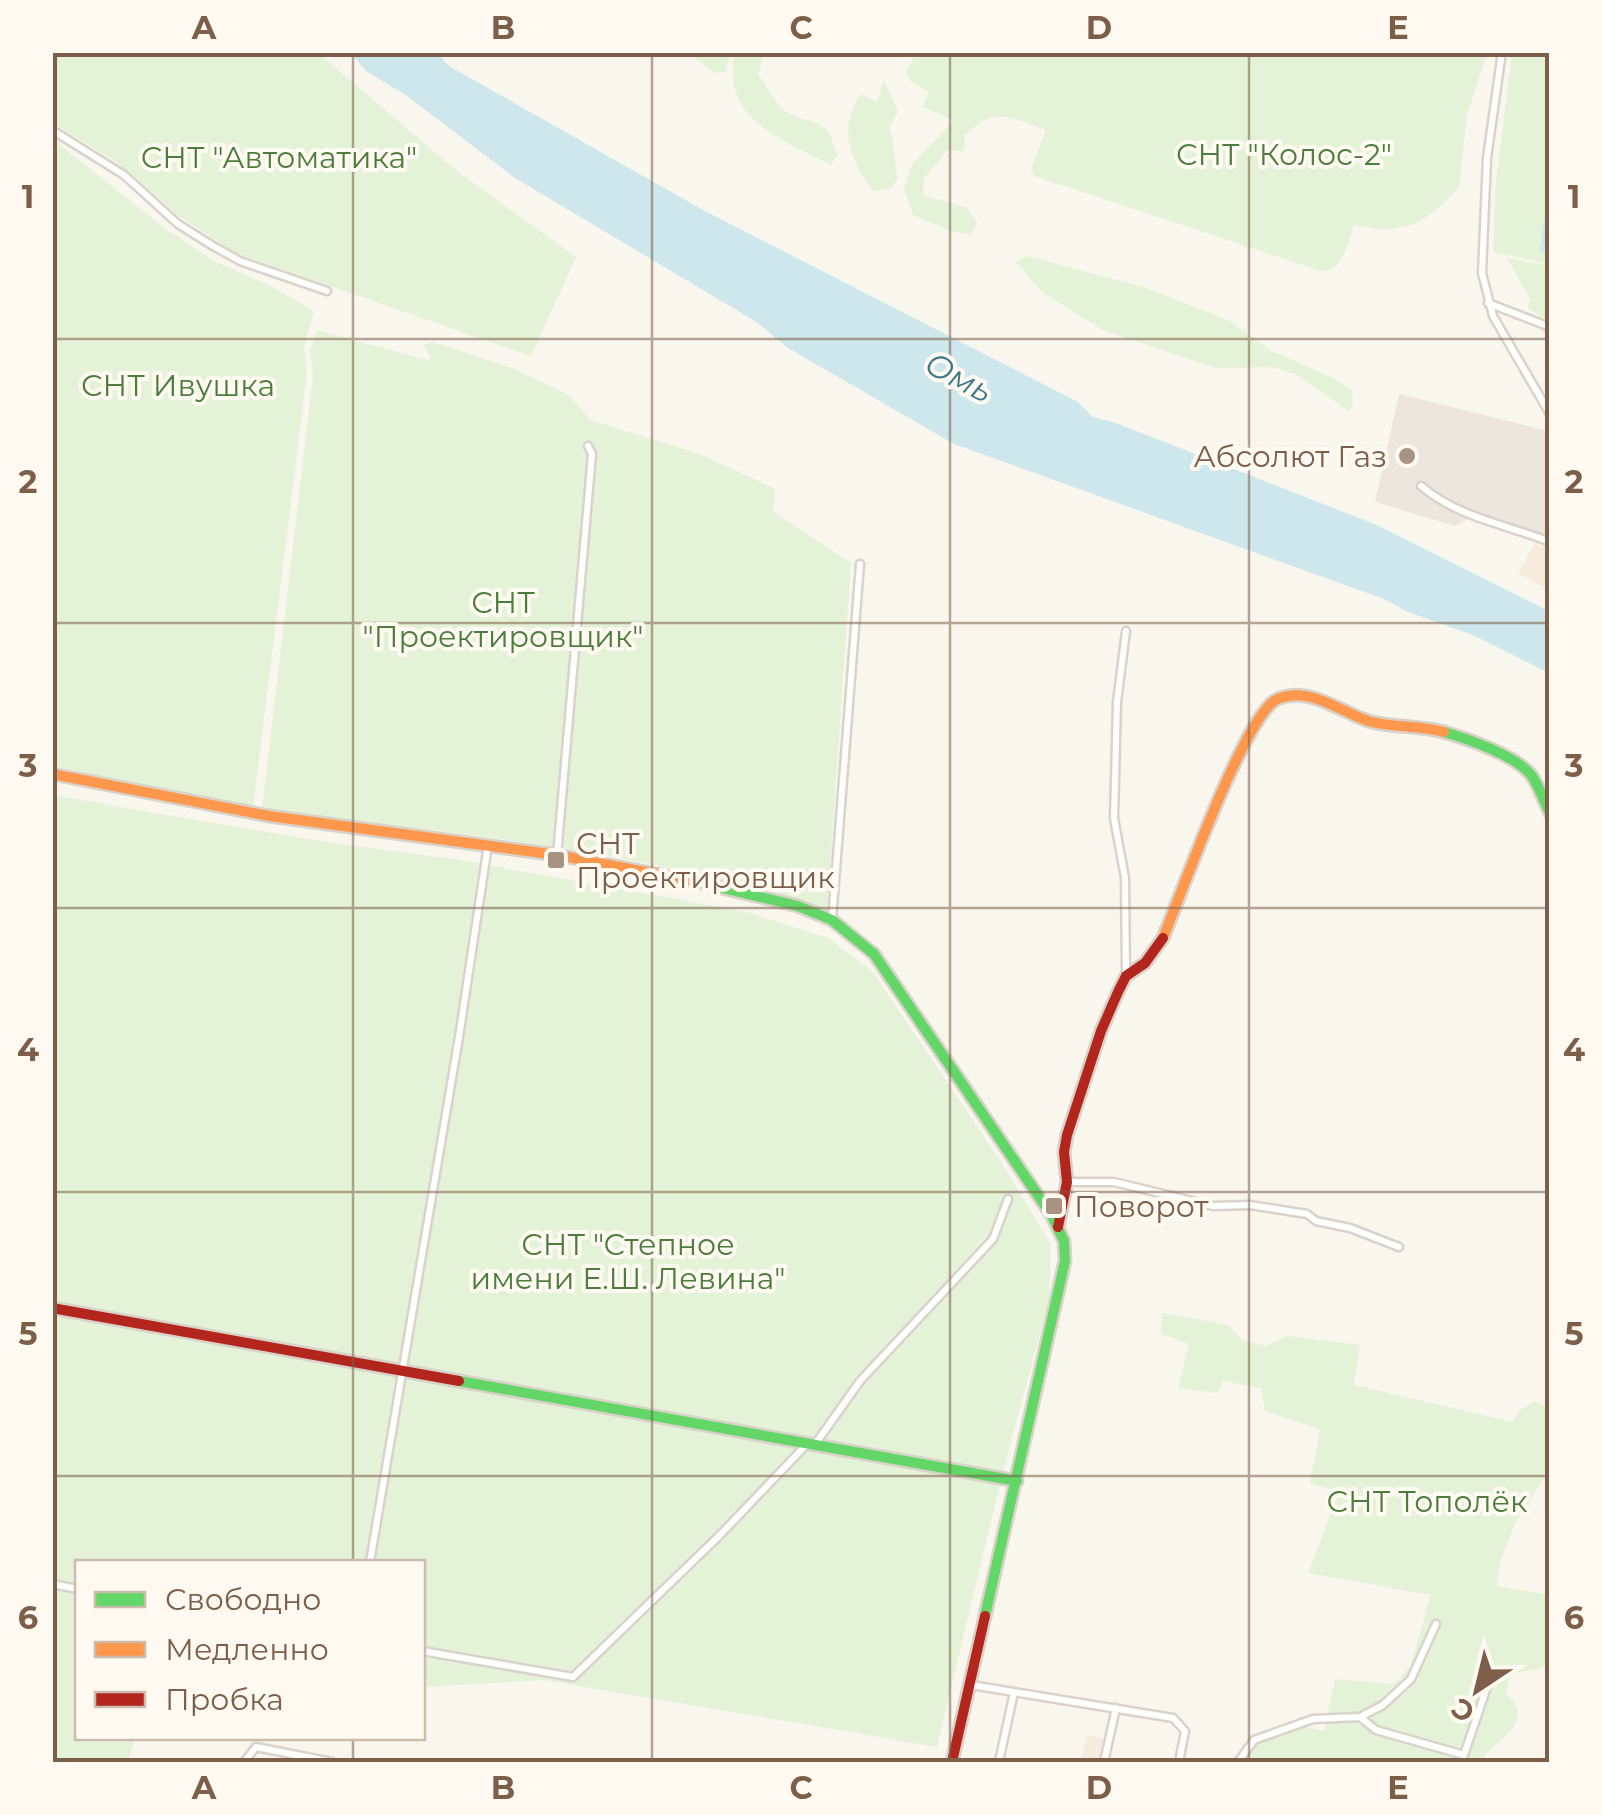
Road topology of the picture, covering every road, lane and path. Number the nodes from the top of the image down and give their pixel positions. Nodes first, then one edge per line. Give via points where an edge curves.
1 (1502, 52) edge
2 (52, 130) edge
3 (327, 291) dead end
4 (1488, 302) junction
5 (1550, 327) edge
6 (1550, 414) edge
7 (588, 446) dead end
8 (1421, 486) dead end
9 (1550, 542) edge
10 (860, 564) dead end
11 (1126, 631) dead end
12 (52, 774) edge
13 (1550, 813) edge
14 (488, 845) junction
15 (558, 854) junction
16 (832, 920) junction
17 (1126, 976) junction
18 (1066, 1182) junction
19 (1008, 1198) dead end
20 (1058, 1226) junction
21 (1399, 1248) dead end
22 (52, 1308) edge
23 (404, 1369) junction
24 (812, 1442) junction
25 (1017, 1481) junction
26 (370, 1560) edge
27 (1436, 1624) dead end
28 (425, 1652) edge
29 (971, 1685) junction
30 (1486, 1687) dead end
31 (1014, 1692) junction
32 (1116, 1708) junction
33 (1360, 1717) junction
34 (244, 1762) edge
35 (332, 1762) edge
36 (952, 1762) edge
37 (999, 1762) edge
38 (1104, 1762) edge
39 (1179, 1762) edge
40 (1238, 1762) edge

1 - 4 street via 1482,246
2 - 3 street via 124,175 213,246
4 - 5 street
4 - 6 street
7 - 15 street
8 - 9 street via 1459,513
10 - 16 street
11 - 17 street via 1114,818 1125,878
12 - 14 street via 269,816
13 - 17 street via 1531,775 1470,740 1422,726 1372,722 1310,697 1274,701 1226,784 1162,941
14 - 15 street
14 - 23 street
15 - 16 street via 740,890
16 - 20 street via 896,982
17 - 18 street via 1077,1100 1064,1152
18 - 20 street
18 - 21 street via 1114,1182 1213,1206 1308,1214
19 - 24 street via 992,1239
20 - 25 street via 1065,1260
22 - 23 street
23 - 24 street
23 - 26 street
24 - 25 street
24 - 28 street via 573,1678
25 - 29 street
27 - 33 street via 1410,1680
29 - 31 street
29 - 36 street
30 - 33 street via 1464,1755 1376,1730
31 - 32 street
31 - 37 street
32 - 38 street
32 - 39 street via 1179,1721 1185,1732
33 - 40 street via 1293,1724 1254,1740
34 - 35 street via 256,1747

